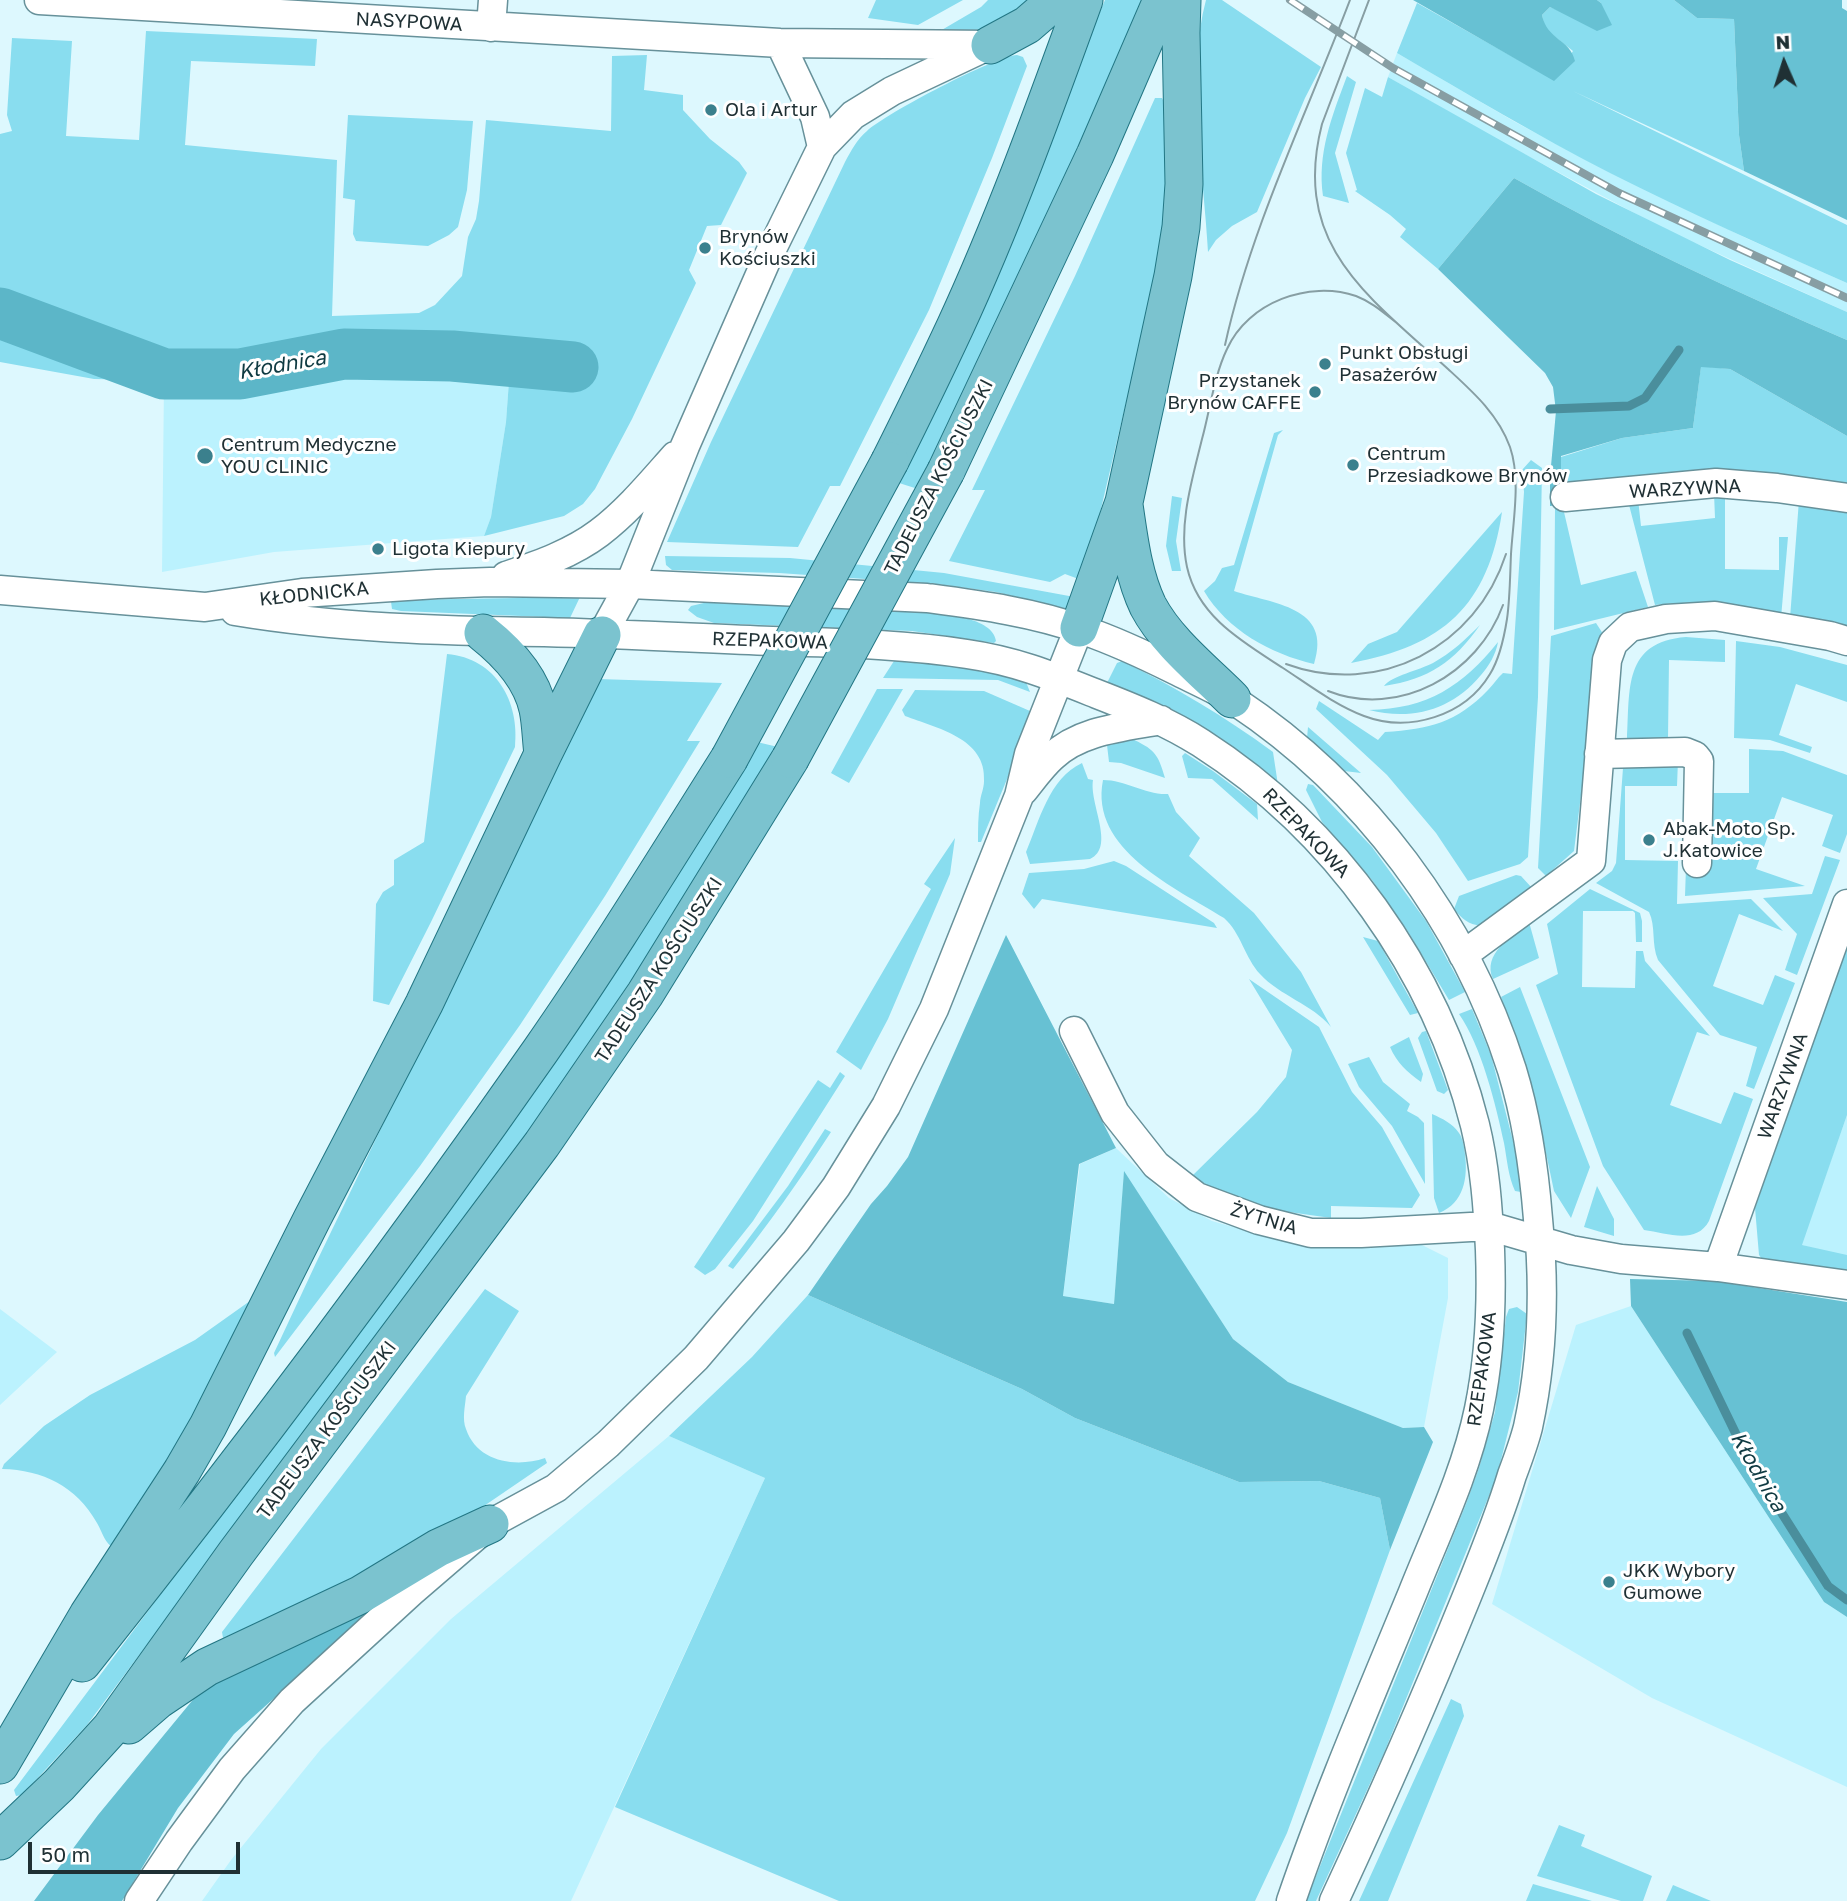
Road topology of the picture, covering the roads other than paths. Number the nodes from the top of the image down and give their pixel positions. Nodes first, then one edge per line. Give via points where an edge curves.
1 (38, 0) edge
2 (1056, 0) edge
3 (1084, 0) edge
4 (1162, 0) edge
5 (1182, 0) edge
6 (492, 13) edge
7 (780, 43) junction
8 (990, 45) junction
9 (822, 147) junction
10 (685, 446) junction
11 (1565, 498) dead end
12 (1847, 498) edge
13 (1124, 502) junction
14 (490, 582) junction
15 (630, 584) junction
16 (0, 590) edge
17 (205, 607) junction
18 (1079, 628) junction
19 (483, 633) junction
20 (602, 635) junction
21 (1847, 641) edge
22 (1058, 678) junction
23 (1232, 699) junction
24 (1161, 720) junction
25 (543, 754) junction
26 (1600, 754) junction
27 (1019, 796) junction
28 (1697, 863) dead end
29 (1847, 904) edge
30 (1463, 955) junction
31 (1074, 1031) dead end
32 (1489, 1226) junction
33 (1540, 1242) junction
34 (1718, 1267) junction
35 (1847, 1285) edge
36 (490, 1524) junction
37 (0, 1766) edge
38 (59, 1785) junction
39 (0, 1841) edge
40 (139, 1901) edge
41 (1291, 1901) edge
42 (1334, 1901) edge

1 - 6 street, NASYPOWA
2 - 8 main road via 1027,25
3 - 37 main road, bridge via 956,327 890,461 729,759 542,1049 445,1185 198,1516
4 - 38 main road, TADEUSZA KOŚCIUSZKI, bridge via 1095,155 946,471 790,759 645,994 542,1144 110,1729
5 - 13 main road via 1181,227
6 - 7 street, NASYPOWA
7 - 8 street, NASYPOWA
7 - 9 street via 815,117
8 - 9 street via 892,91 853,115
9 - 10 street
10 - 14 street via 623,513 597,534 557,557
10 - 15 street
11 - 12 street, WARZYWNA via 1716,483
13 - 18 main road
13 - 23 main road via 1147,604 1178,645
14 - 15 street, KŁODNICKA
14 - 17 street, KŁODNICKA via 302,593
15 - 18 street via 927,598
15 - 20 street
16 - 17 street, KŁODNICKA
17 - 19 street, RZEPAKOWA via 288,620
18 - 22 street
18 - 23 street
19 - 20 street, RZEPAKOWA
19 - 25 main road via 505,651 528,681 538,708
20 - 22 street, RZEPAKOWA via 897,646 1010,661
20 - 25 main road
21 - 26 street via 1715,616 1630,627 1613,643 1607,660
22 - 24 street, RZEPAKOWA
22 - 27 street via 1029,754
23 - 30 street via 1307,757 1362,811 1405,864
24 - 27 street via 1072,743 1052,757
24 - 32 street, RZEPAKOWA via 1200,742 1268,793 1342,867 1388,929 1430,1002 1457,1069 1483,1167
25 - 37 main road via 424,1004 208,1426 88,1615
26 - 28 street via 1685,752 1695,756 1699,761
26 - 30 street via 1591,861
27 - 36 street via 934,1009 886,1106 836,1187 696,1358 608,1444 556,1488
29 - 34 street, WARZYWNA
30 - 33 street via 1512,1071 1534,1166
31 - 32 street, ŻYTNIA via 1115,1113 1156,1165 1196,1197 1311,1233
32 - 33 street, ŻYTNIA
32 - 41 street, RZEPAKOWA via 1492,1307 1473,1433 1455,1489 1313,1836
33 - 34 street via 1621,1259
33 - 42 street via 1543,1316 1527,1430 1496,1525 1408,1742
34 - 35 street
36 - 38 main road via 438,1548 360,1595 207,1667 158,1700
36 - 40 street via 292,1701 232,1769
38 - 39 main road, TADEUSZA KOŚCIUSZKI

